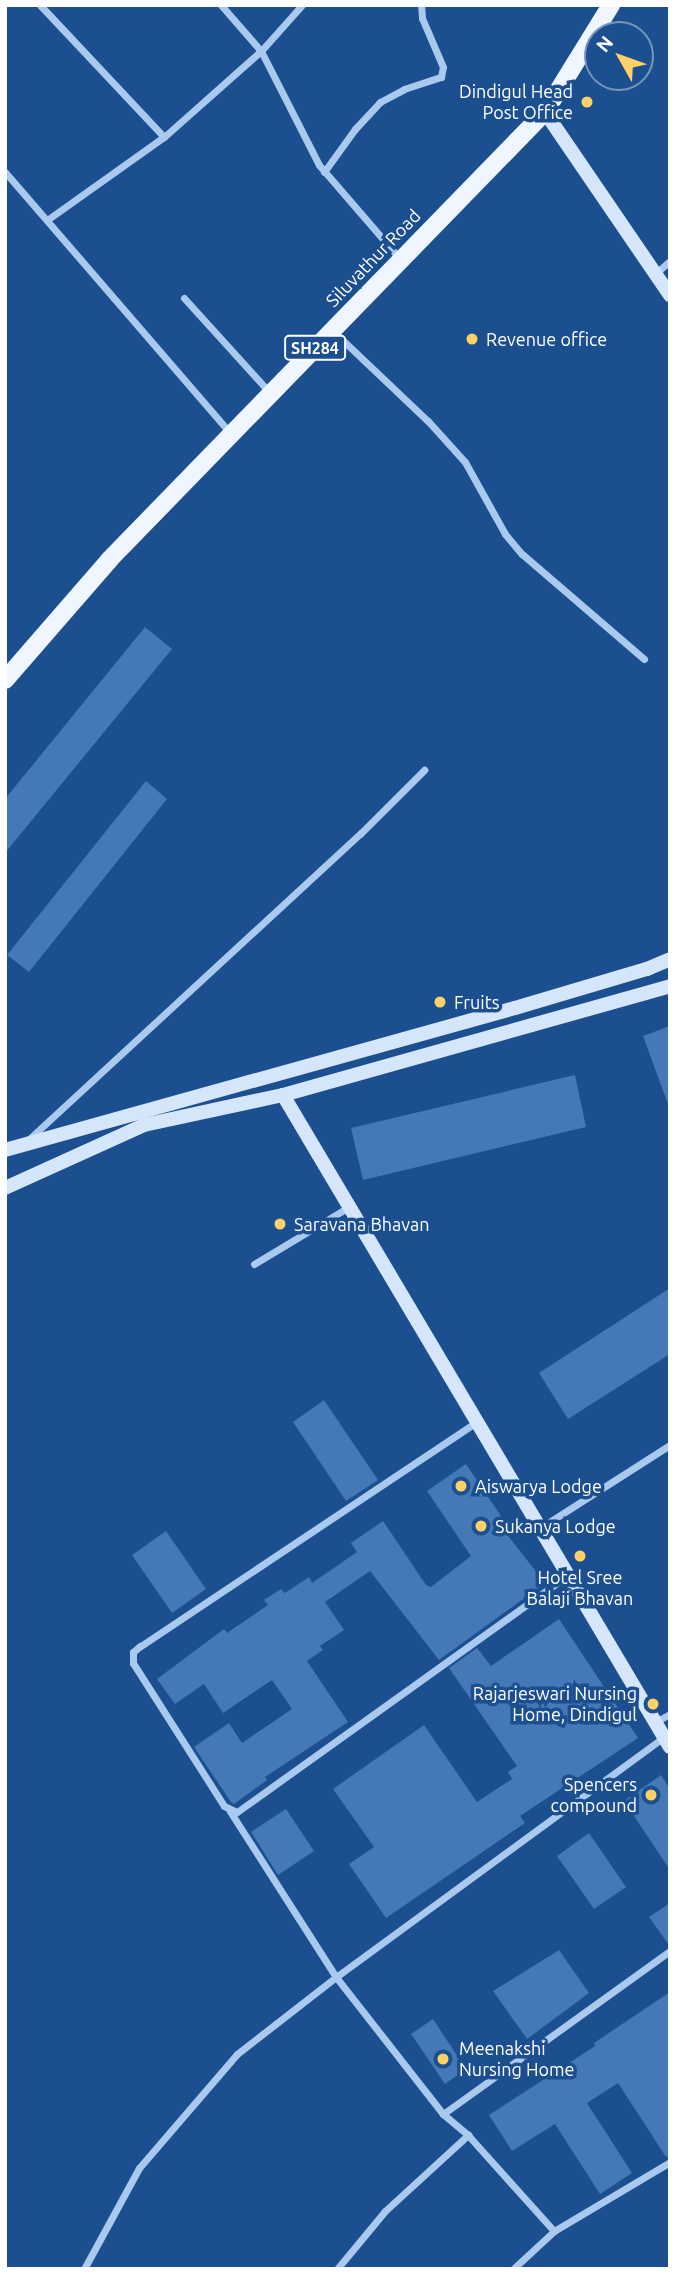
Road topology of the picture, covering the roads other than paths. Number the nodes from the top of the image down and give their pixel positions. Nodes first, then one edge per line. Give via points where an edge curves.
1 (40, 5) edge
2 (220, 5) edge
3 (302, 5) edge
4 (421, 5) edge
5 (611, 5) edge
6 (261, 51) junction
7 (545, 112) junction
8 (164, 137) junction
9 (5, 172) edge
10 (324, 172) junction
11 (47, 220) junction
12 (401, 260) junction
13 (670, 261) edge
14 (655, 274) junction
15 (670, 295) edge
16 (184, 298) dead end
17 (332, 330) junction
18 (271, 394) junction
19 (231, 434) junction
20 (644, 659) dead end
21 (5, 680) edge
22 (424, 770) dead end
23 (670, 959) edge
24 (670, 986) edge
25 (564, 993) junction
26 (564, 1018) junction
27 (283, 1095) junction
28 (22, 1145) junction
29 (5, 1150) edge
30 (5, 1188) edge
31 (349, 1207) junction
32 (254, 1264) dead end
33 (475, 1423) junction
34 (670, 1445) edge
35 (539, 1528) junction
36 (567, 1576) junction
37 (670, 1714) edge
38 (655, 1722) junction
39 (667, 1742) edge
40 (230, 1810) junction
41 (670, 1951) edge
42 (336, 1977) junction
43 (443, 2114) junction
44 (468, 2135) junction
45 (670, 2162) edge
46 (554, 2231) junction
47 (84, 2269) edge
48 (337, 2269) edge
49 (513, 2269) edge

1 - 8 street
2 - 6 street
3 - 6 street
4 - 10 street via 443,67 441,77 380,102
5 - 7 main road, Siluvathur Road / SH284
6 - 8 street
6 - 10 street
7 - 12 main road, Siluvathur Road / SH284
7 - 14 main road
8 - 11 street
9 - 11 street
10 - 12 street
11 - 19 street
12 - 17 main road, Siluvathur Road / SH284
13 - 14 street
14 - 15 main road
16 - 18 street
17 - 18 main road, Siluvathur Road / SH284
17 - 20 street via 465,462 505,534 522,554
18 - 19 main road, Siluvathur Road / SH284
19 - 21 main road, Siluvathur Road / SH284 via 110,559
22 - 28 street
23 - 25 main road
24 - 26 main road
25 - 26 main road
25 - 28 main road
26 - 27 main road
27 - 30 main road via 144,1125
27 - 31 main road
28 - 29 main road
31 - 32 street
31 - 33 main road
33 - 35 main road
33 - 40 street via 133,1651 133,1663
34 - 35 street
35 - 36 main road
36 - 38 main road
36 - 40 street via 244,1809
37 - 38 street
38 - 39 main road
39 - 42 street
40 - 42 street
41 - 43 street
42 - 43 street
42 - 47 street via 228,2064 139,2168
43 - 44 street
44 - 46 street
44 - 48 street via 385,2211
45 - 46 street
46 - 49 street

